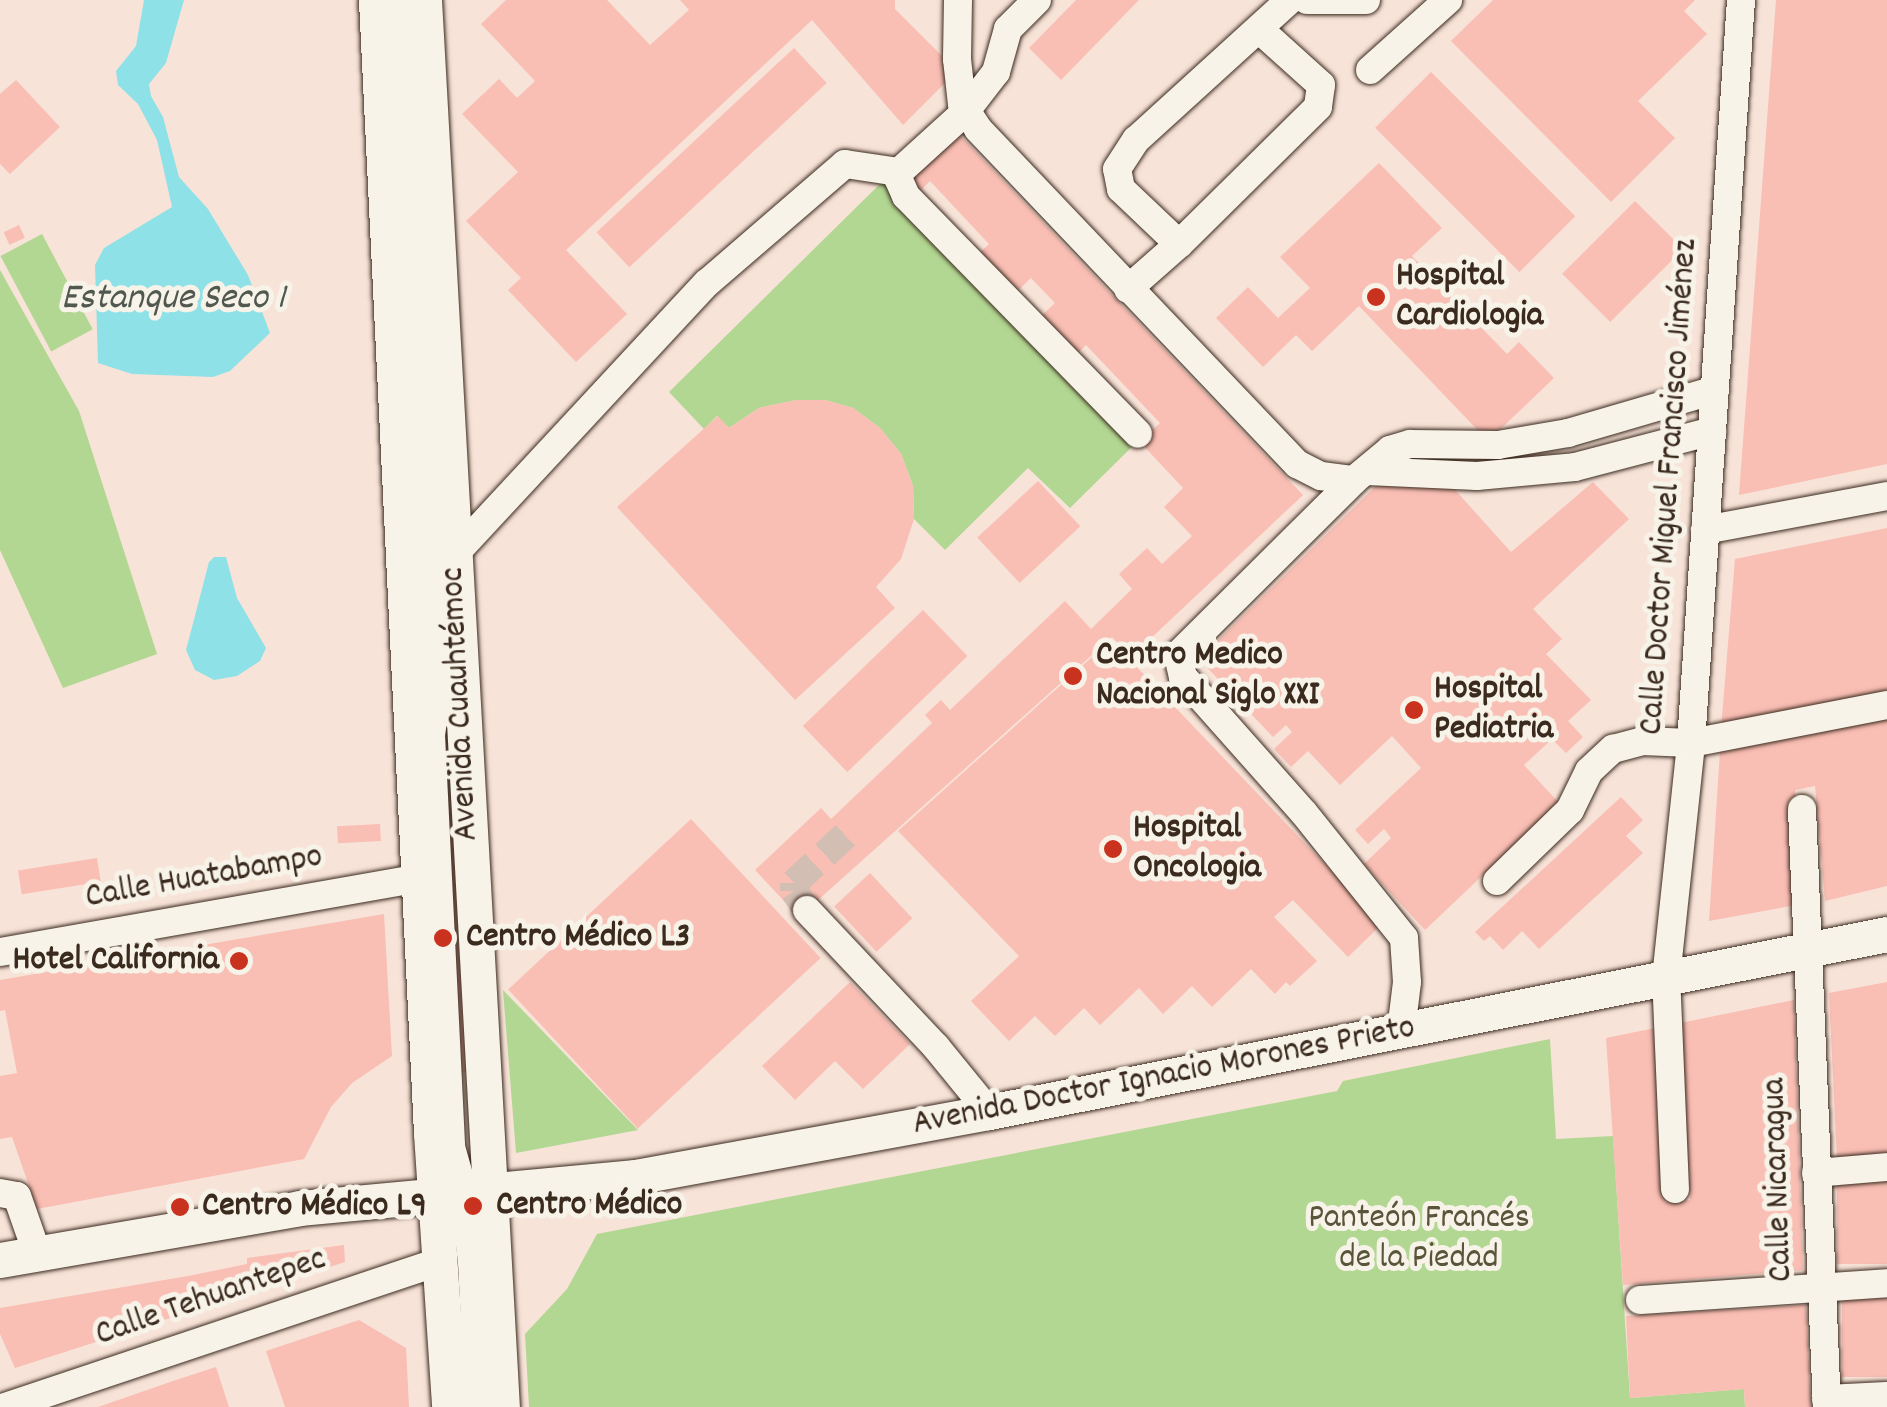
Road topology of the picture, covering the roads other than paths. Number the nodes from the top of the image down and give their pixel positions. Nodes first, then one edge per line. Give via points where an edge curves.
1 (376, 0) edge
2 (403, 0) edge
3 (424, 0) edge
4 (958, 0) edge
5 (1037, 0) edge
6 (1290, 0) edge
7 (1307, 0) edge
8 (1366, 0) edge
9 (1741, 0) edge
10 (1446, 1) edge
11 (1260, 30) junction
12 (1370, 70) dead end
13 (965, 112) junction
14 (899, 172) junction
15 (1178, 244) junction
16 (1128, 288) junction
17 (1715, 390) junction
18 (1712, 431) junction
19 (1138, 434) dead end
20 (1361, 476) junction
21 (1887, 496) edge
22 (1705, 530) junction
23 (452, 557) junction
24 (1887, 705) edge
25 (1691, 743) junction
26 (1802, 809) dead end
27 (420, 878) junction
28 (1497, 881) dead end
29 (807, 910) tunnel mouth
30 (1887, 934) edge
31 (1, 949) edge
32 (1807, 949) junction
33 (1666, 978) junction
34 (1401, 1032) junction
35 (989, 1112) junction
36 (1887, 1167) edge
37 (1816, 1173) junction
38 (1674, 1190) dead end
39 (0, 1193) edge
40 (464, 1193) junction
41 (38, 1253) junction
42 (0, 1260) edge
43 (441, 1261) junction
44 (1887, 1283) edge
45 (1822, 1288) junction
46 (1640, 1300) dead end
47 (1887, 1396) edge
48 (1826, 1403) edge
49 (5, 1407) edge
50 (449, 1407) edge
51 (480, 1407) edge
52 (502, 1407) edge

1 - 27 main road, Avenida Cuauhtémoc
2 - 40 street via 438,688 431,734 448,1104
3 - 23 main road, Avenida Cuauhtémoc
4 - 13 street
5 - 13 street via 1008,29 996,72
6 - 11 street
7 - 8 street
9 - 17 street, Calle Doctor Miguel Francisco Jiménez
10 - 12 street
11 - 15 street via 1320,85 1318,107
11 - 15 street via 1136,140 1117,169 1121,189
13 - 14 street
13 - 16 street
14 - 19 street via 906,196
14 - 23 street via 845,164 762,235 707,283
15 - 16 street
16 - 20 street via 1297,464 1321,476
17 - 18 street, Calle Doctor Miguel Francisco Jiménez
17 - 20 street via 1568,433 1498,444 1410,444 1390,450
18 - 20 street via 1575,467
18 - 22 street, Calle Doctor Miguel Francisco Jiménez
20 - 34 street via 1185,646 1178,666 1404,938
21 - 22 street
22 - 25 street, Calle Doctor Miguel Francisco Jiménez
23 - 40 main road, Avenida Cuauhtémoc
24 - 25 street
25 - 28 street via 1642,741 1613,749 1589,771 1570,810
25 - 33 street, Calle Doctor Miguel Francisco Jiménez
26 - 32 street, Calle Nicaragua
27 - 31 street, Calle Huatabampo
27 - 40 main road, Avenida Cuauhtémoc
29 - 35 street
30 - 32 main road, Avenida Doctor Ignacio Morones Prieto
32 - 33 main road, Avenida Doctor Ignacio Morones Prieto
32 - 37 street, Calle Nicaragua
33 - 34 main road, Avenida Doctor Ignacio Morones Prieto
33 - 38 street, Calle Doctor Miguel Francisco Jiménez
34 - 35 main road, Avenida Doctor Ignacio Morones Prieto
35 - 40 main road, Avenida Doctor Ignacio Morones Prieto via 635,1176
36 - 37 street
37 - 45 street, Calle Nicaragua
39 - 41 street via 16,1196
40 - 41 main road, Avenida Doctor Ignacio Morones Prieto via 300,1208
40 - 43 main road, Avenida Cuauhtémoc
40 - 51 street
40 - 52 main road, Avenida Cuauhtémoc
41 - 42 main road, Avenida Doctor Ignacio Morones Prieto
43 - 49 street, Calle Tehuantepec
43 - 50 main road, Avenida Cuauhtémoc
44 - 45 street
45 - 46 street
45 - 48 street, Calle Nicaragua
47 - 48 street

